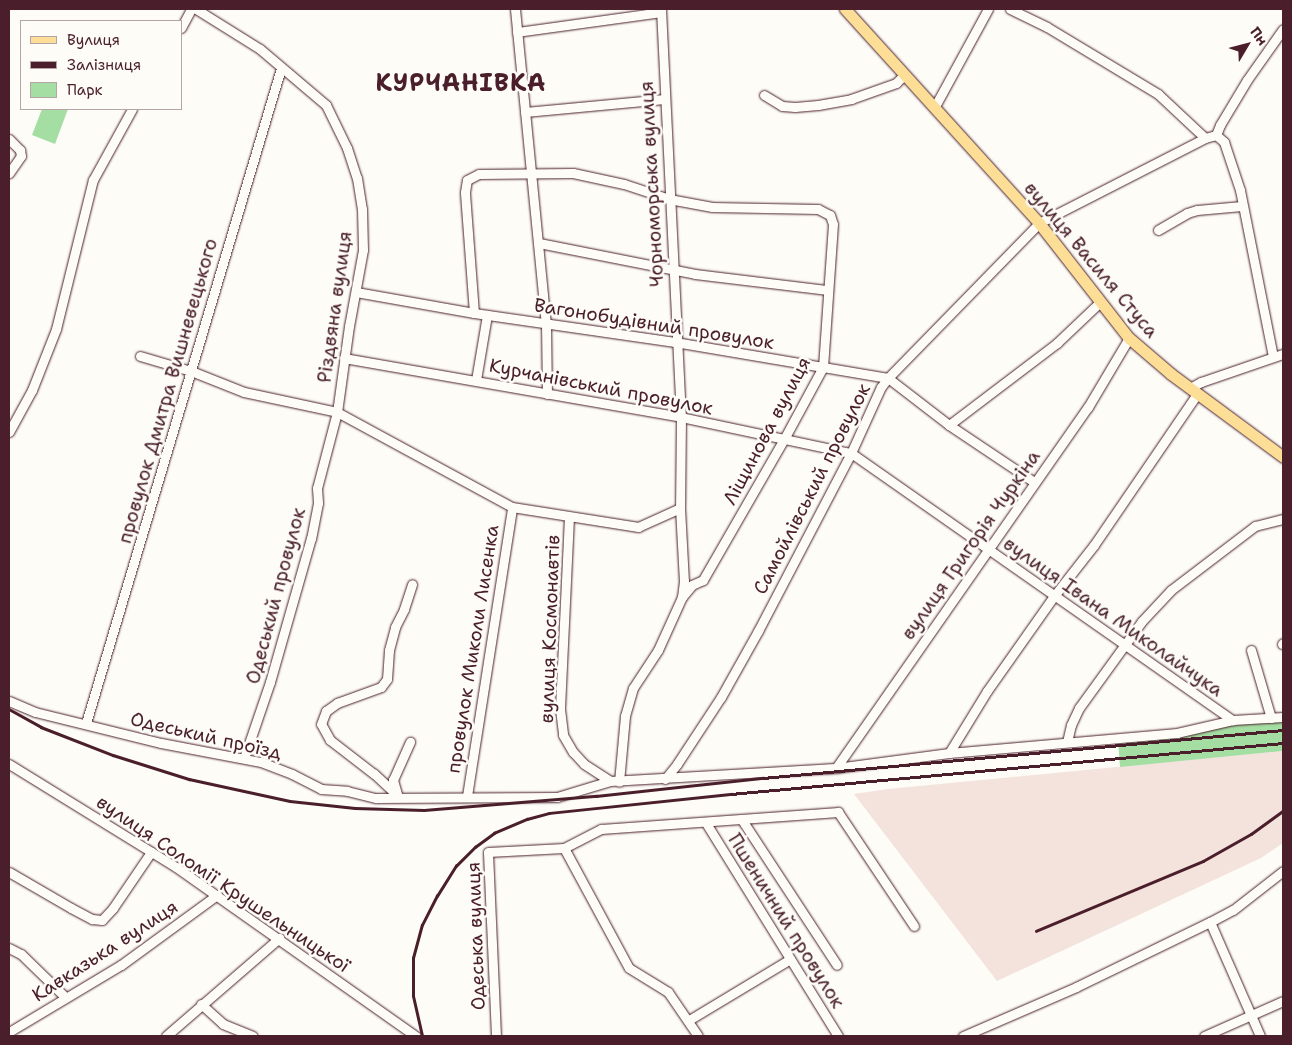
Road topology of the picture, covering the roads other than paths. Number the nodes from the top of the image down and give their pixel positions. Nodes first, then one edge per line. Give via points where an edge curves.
1 (191, 9) edge
2 (196, 9) edge
3 (515, 9) edge
4 (988, 9) edge
5 (1010, 9) edge
6 (661, 10) edge
7 (848, 10) edge
8 (182, 26) edge
9 (1283, 31) edge
10 (517, 32) junction
11 (281, 68) junction
12 (904, 75) junction
13 (764, 95) dead end
14 (664, 99) junction
15 (934, 108) junction
16 (131, 110) edge
17 (525, 112) junction
18 (1216, 135) junction
19 (1205, 138) junction
20 (9, 139) edge
21 (532, 172) junction
22 (9, 173) edge
23 (669, 199) junction
24 (1242, 206) junction
25 (1039, 223) junction
26 (1158, 230) dead end
27 (539, 244) junction
28 (673, 269) junction
29 (828, 290) junction
30 (356, 292) junction
31 (1100, 302) junction
32 (474, 314) junction
33 (488, 316) junction
34 (546, 324) junction
35 (1129, 338) junction
36 (675, 342) junction
37 (1283, 354) edge
38 (140, 356) dead end
39 (1273, 357) junction
40 (344, 358) junction
41 (823, 367) junction
42 (191, 371) junction
43 (888, 378) junction
44 (476, 380) junction
45 (1194, 391) junction
46 (547, 394) junction
47 (337, 412) junction
48 (680, 418) junction
49 (949, 425) junction
50 (9, 432) edge
51 (784, 440) junction
52 (852, 453) junction
53 (1283, 457) edge
54 (1034, 482) junction
55 (512, 507) junction
56 (680, 508) junction
57 (570, 517) junction
58 (1283, 519) edge
59 (988, 550) junction
60 (412, 584) dead end
61 (1054, 596) junction
62 (682, 597) junction
63 (1125, 645) junction
64 (1251, 650) dead end
65 (9, 701) edge
66 (1283, 716) edge
67 (1271, 718) junction
68 (1234, 720) junction
69 (86, 723) junction
70 (410, 742) dead end
71 (1067, 742) junction
72 (949, 753) junction
73 (244, 758) junction
74 (9, 764) edge
75 (836, 768) junction
76 (665, 779) junction
77 (614, 782) junction
78 (398, 796) junction
79 (467, 796) junction
80 (742, 820) junction
81 (706, 823) junction
82 (564, 848) junction
83 (151, 852) junction
84 (1283, 871) edge
85 (9, 872) edge
86 (217, 895) junction
87 (1210, 922) junction
88 (914, 926) dead end
89 (279, 938) junction
90 (9, 948) edge
91 (790, 959) junction
92 (837, 965) dead end
93 (66, 997) junction
94 (1283, 1001) edge
95 (201, 1004) junction
96 (1251, 1016) junction
97 (689, 1020) junction
98 (9, 1032) edge
99 (166, 1036) edge
100 (253, 1036) edge
101 (416, 1036) edge
102 (496, 1036) edge
103 (698, 1036) edge
104 (838, 1036) edge
105 (963, 1036) edge
106 (1204, 1036) edge
107 (1260, 1036) edge

1 - 8 street
2 - 11 street, Різдвяна вулиця via 260,49
3 - 10 street
4 - 15 street
5 - 19 street via 1047,27 1158,94
6 - 10 street
6 - 14 street, Чорноморська вулиця
7 - 12 main road, вулиця Василя Стуса
9 - 18 street via 1247,80
10 - 17 street
11 - 30 street, Різдвяна вулиця via 326,106 338,126 354,170 362,209 363,250
11 - 42 street, провулок Дмитра Вишневецького
12 - 13 street via 896,83 851,99 818,105 782,106
12 - 15 main road, вулиця Василя Стуса
14 - 17 street
14 - 23 street, Чорноморська вулиця
15 - 25 main road, вулиця Василя Стуса
16 - 50 street via 94,180 56,329 32,390
17 - 21 street
18 - 19 street, Самойлівський провулок
18 - 24 street via 1224,142
19 - 25 street, Самойлівський провулок
20 - 22 street via 20,150 21,156
21 - 23 street, Ліщинова вулиця via 573,173 624,184
21 - 27 street
21 - 32 street, Ліщинова вулиця via 480,174 468,180 465,192
23 - 28 street, Чорноморська вулиця
23 - 29 street, Ліщинова вулиця via 712,207 818,209 830,215 833,224
24 - 26 street via 1197,210
24 - 39 street
25 - 31 main road, вулиця Василя Стуса
25 - 43 street, Самойлівський провулок
27 - 28 street
27 - 34 street
28 - 29 street
28 - 36 street, Чорноморська вулиця
29 - 41 street, Ліщинова вулиця
30 - 32 street, Вагонобудівний провулок
30 - 40 street, Різдвяна вулиця
31 - 35 main road, вулиця Василя Стуса
31 - 49 street via 1058,343
32 - 33 street, Вагонобудівний провулок
33 - 34 street, Вагонобудівний провулок
33 - 44 street
34 - 36 street, Вагонобудівний провулок
34 - 46 street
35 - 45 main road, вулиця Василя Стуса
35 - 54 street, вулиця Григорія Чуркіна via 1088,407
36 - 41 street, Вагонобудівний провулок
36 - 48 street, Чорноморська вулиця
37 - 39 street
38 - 42 street, Різдвяна вулиця
39 - 45 street
40 - 44 street, Курчанівський провулок
40 - 47 street, Різдвяна вулиця
41 - 43 street, Вагонобудівний провулок
41 - 51 street, Ліщинова вулиця
42 - 47 street, Різдвяна вулиця via 244,392
42 - 69 street, провулок Дмитра Вишневецького
43 - 49 street, Вагонобудівний провулок
43 - 52 street, Самойлівський провулок via 881,386
44 - 46 street, Курчанівський провулок
45 - 53 main road, вулиця Василя Стуса
45 - 61 street via 1094,545
46 - 48 street, Курчанівський провулок
47 - 55 street, Різдвяна вулиця
47 - 73 street, Одеський провулок via 317,488 318,503 304,565
48 - 51 street, Курчанівський провулок
48 - 56 street, Чорноморська вулиця
49 - 54 street, Вагонобудівний провулок
51 - 52 street, Курчанівський провулок
51 - 62 street, Ліщинова вулиця via 703,580 692,584
52 - 59 street, вулиця Івана Миколайчука
52 - 76 street, Самойлівський провулок via 740,664
54 - 59 street, вулиця Григорія Чуркіна
55 - 57 street, Різдвяна вулиця
55 - 79 street, провулок Миколи Лисенка
56 - 57 street, Різдвяна вулиця via 638,527
56 - 62 street, Чорноморська вулиця
57 - 77 street, вулиця Космонавтів via 560,709 563,735 584,764
58 - 63 street via 1255,526 1171,590
59 - 61 street, вулиця Івана Миколайчука
59 - 75 street, вулиця Григорія Чуркіна
60 - 78 street via 395,627 387,679 381,687 337,703 326,711 321,724 330,740
61 - 63 street, вулиця Івана Миколайчука
61 - 72 street
62 - 77 street, Ліщинова вулиця via 668,631 638,679 628,702
63 - 68 street, вулиця Івана Миколайчука
63 - 71 street via 1079,708
64 - 67 street
65 - 69 street, Одеський проїзд via 35,712
66 - 67 street, Одеський проїзд
67 - 68 street, Одеський проїзд
68 - 71 street, Одеський проїзд via 1177,733
69 - 73 street, Одеський проїзд via 161,743
70 - 78 street via 393,780
71 - 72 street, Одеський проїзд
72 - 75 street, Одеський проїзд
73 - 78 street, Одеський проїзд via 292,774 321,788 376,798
74 - 83 street, вулиця Соломії Крушельницької
75 - 76 street, Одеський проїзд
76 - 77 street, Одеський проїзд
77 - 79 street, Одеський проїзд via 557,797
78 - 79 street, Одеський проїзд
80 - 81 street, Одеська вулиця
80 - 88 street, Одеська вулиця via 838,812
80 - 92 street
81 - 82 street, Одеська вулиця via 601,829
81 - 91 street, Пшеничний провулок
82 - 97 street via 629,968 668,992
82 - 102 street, Одеська вулиця via 488,852
83 - 85 street via 102,920 92,919
83 - 86 street, вулиця Соломії Крушельницької
84 - 87 street via 1233,910
86 - 89 street, вулиця Соломії Крушельницької
86 - 93 street, Кавказька вулиця via 121,965
87 - 96 street
87 - 105 street via 1076,987
89 - 95 street
89 - 101 street, вулиця Соломії Крушельницької
90 - 93 street via 21,954
91 - 97 street
91 - 104 street, Пшеничний провулок
93 - 98 street, Кавказька вулиця
94 - 96 street
95 - 99 street
95 - 100 street via 223,1024
96 - 106 street
96 - 107 street
97 - 103 street

